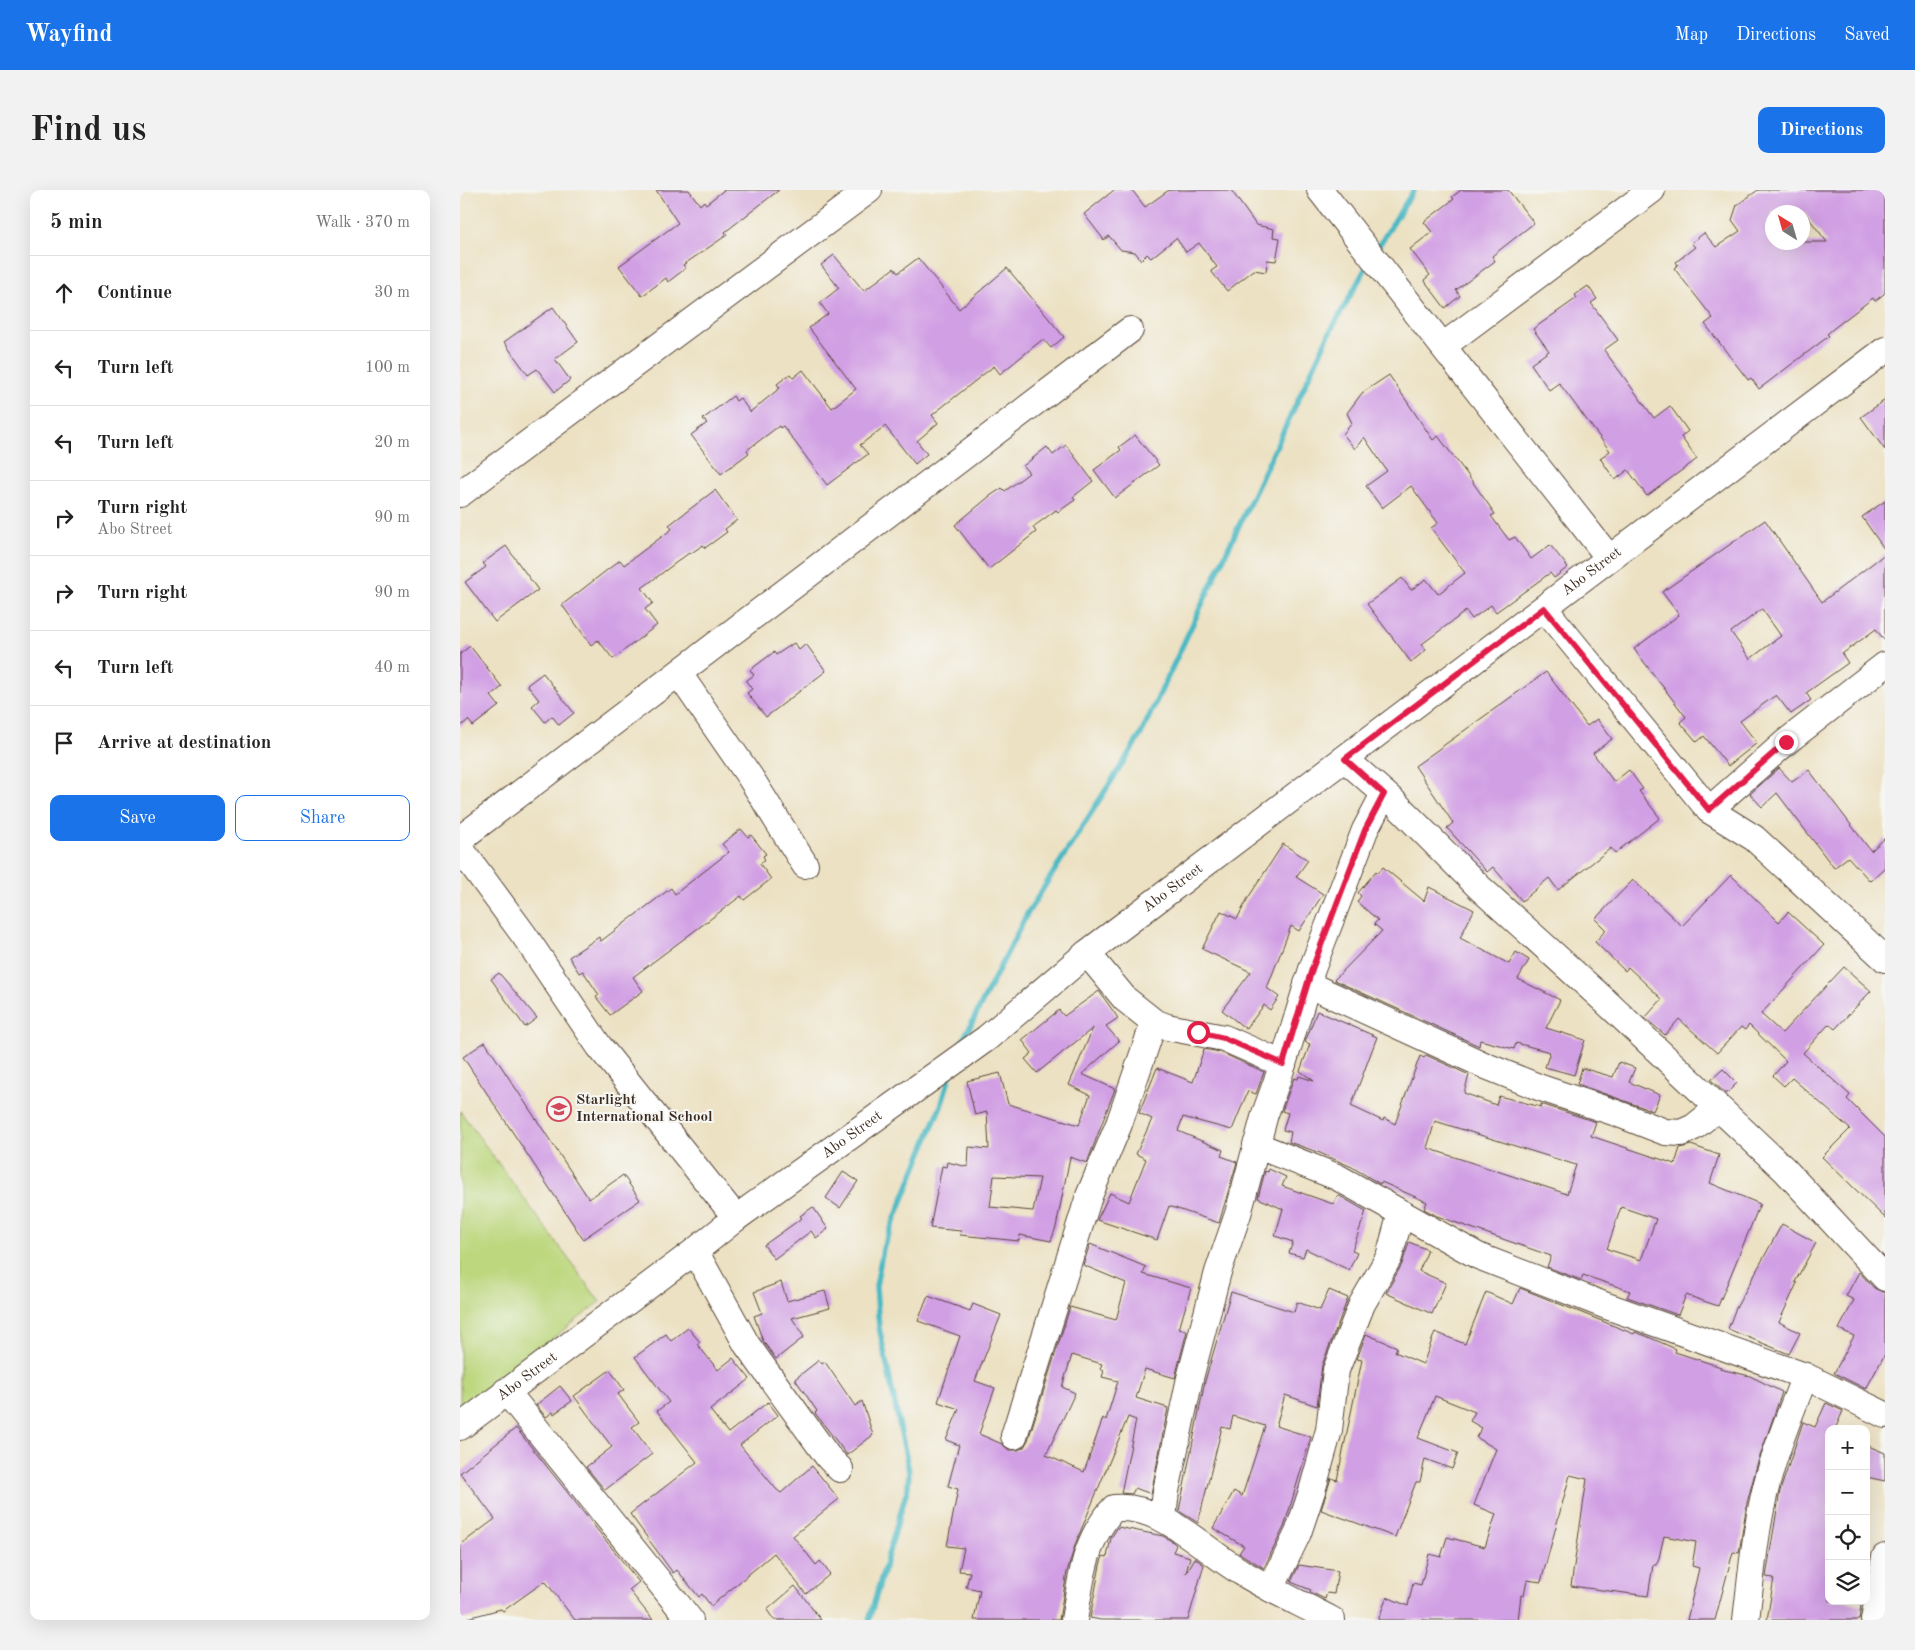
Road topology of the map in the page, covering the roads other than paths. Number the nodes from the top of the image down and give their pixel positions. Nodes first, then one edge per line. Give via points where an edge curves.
1 (869, 190) edge
2 (1320, 190) edge
3 (1652, 190) edge
4 (1130, 330) dead end
5 (1443, 346) junction
6 (1885, 350) edge
7 (460, 494) edge
8 (1609, 558) junction
9 (1544, 608) junction
10 (1885, 666) edge
11 (679, 674) junction
12 (1345, 759) junction
13 (1384, 794) junction
14 (1709, 810) junction
15 (460, 839) edge
16 (460, 848) edge
17 (805, 865) dead end
18 (1087, 953) junction
19 (1885, 959) edge
20 (1307, 984) junction
21 (1154, 1022) junction
22 (1283, 1064) junction
23 (1718, 1108) junction
24 (1256, 1145) junction
25 (1401, 1212) junction
26 (736, 1218) junction
27 (695, 1251) junction
28 (1885, 1278) edge
29 (1805, 1376) junction
30 (506, 1391) junction
31 (1885, 1415) edge
32 (460, 1427) edge
33 (1014, 1436) dead end
34 (840, 1470) dead end
35 (1163, 1518) junction
36 (1885, 1557) edge
37 (1271, 1589) junction
38 (690, 1620) edge
39 (1074, 1620) edge
40 (1332, 1620) edge
41 (1746, 1620) edge
42 (1874, 1620) edge

1 - 7 street
2 - 5 street
3 - 5 street
4 - 11 street
5 - 8 street
6 - 8 street, Abo Street
8 - 9 street, Abo Street
9 - 12 street, Abo Street
9 - 14 street
10 - 14 street via 1786,742
11 - 15 street
11 - 17 street via 750,777
12 - 13 street
12 - 18 street, Abo Street
13 - 20 street via 1365,830
13 - 23 street via 1480,888
14 - 19 street via 1754,838
16 - 26 street via 524,934 599,1046
18 - 21 street via 1125,999
18 - 26 street, Abo Street via 987,1038
20 - 22 street
20 - 23 street via 1486,1066 1665,1132 1681,1133
21 - 22 street via 1224,1038
21 - 33 street via 1119,1124 1089,1196
22 - 24 street
23 - 28 street via 1785,1170
24 - 25 street via 1337,1177
24 - 35 street via 1192,1369
25 - 29 street via 1478,1256 1604,1305
25 - 37 street via 1389,1257 1362,1304 1336,1370 1329,1430 1312,1491 1298,1533
26 - 27 street, Abo Street
27 - 30 street, Abo Street
27 - 34 street via 758,1362
29 - 31 street
29 - 41 street via 1770,1471
30 - 32 street, Abo Street
30 - 38 street
35 - 37 street via 1207,1550
35 - 39 street via 1128,1507 1114,1508 1103,1520 1088,1546
36 - 42 street
37 - 40 street

